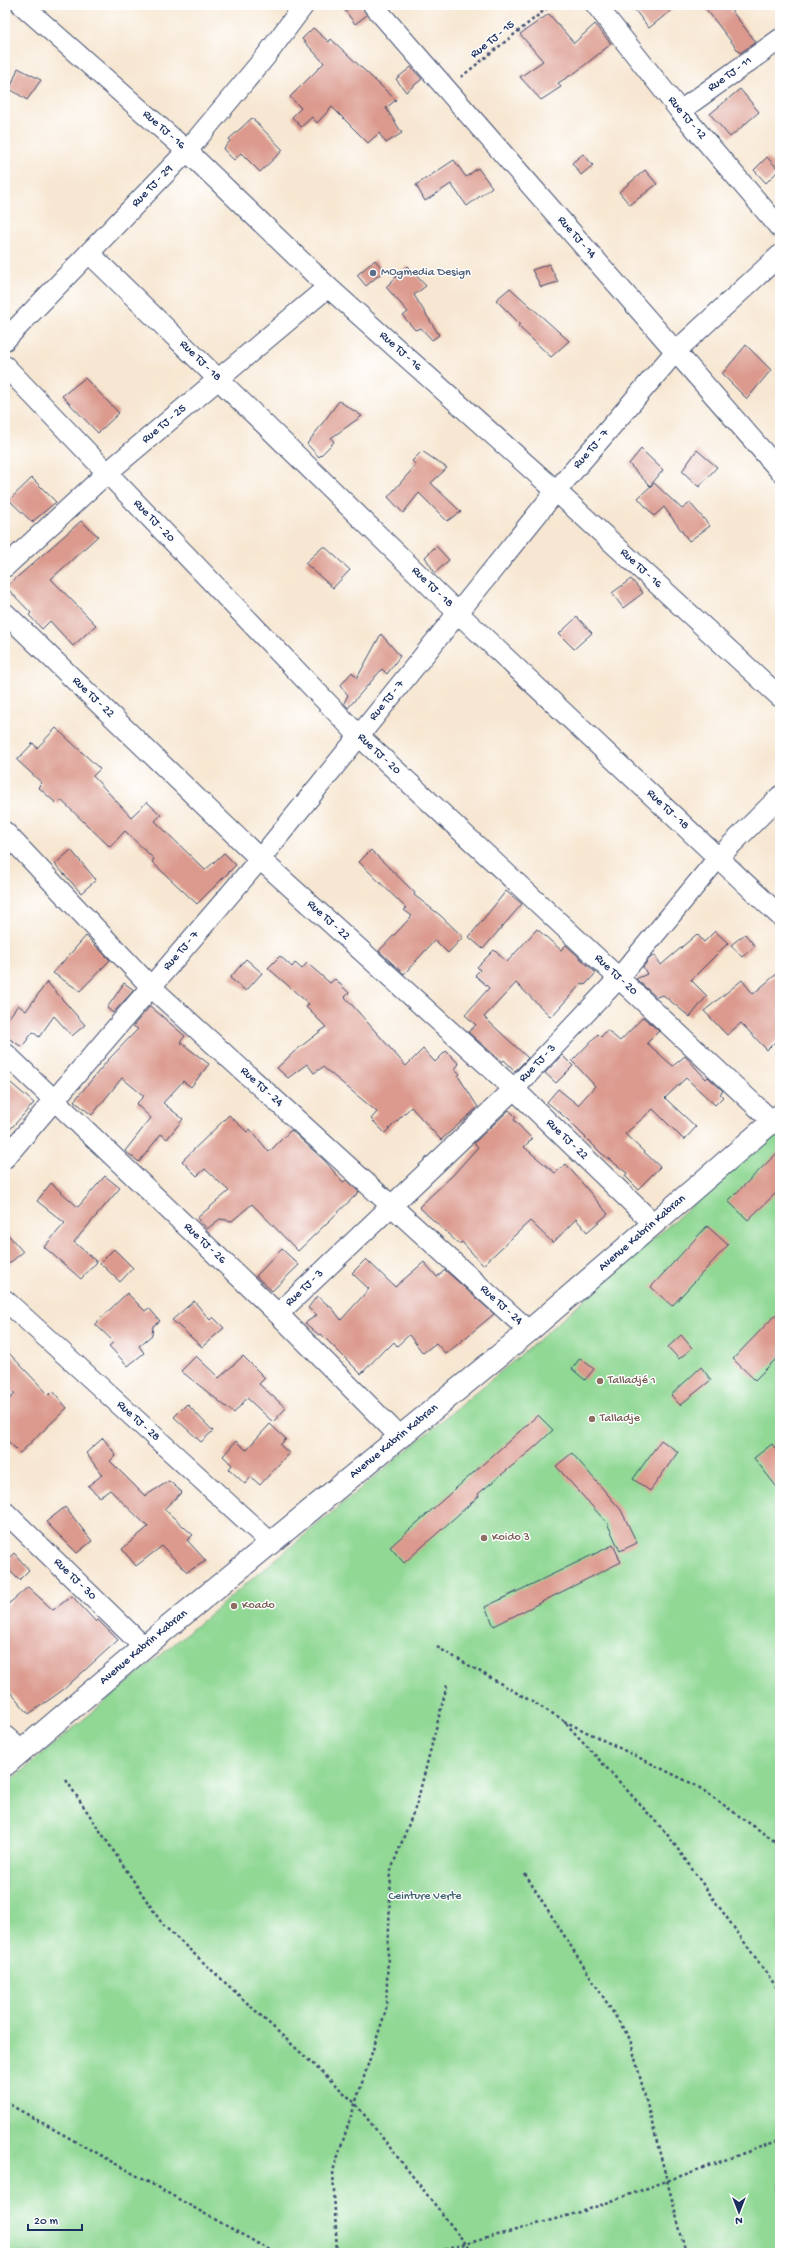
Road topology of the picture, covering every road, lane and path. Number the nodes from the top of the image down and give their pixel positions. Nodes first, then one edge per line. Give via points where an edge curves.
1 (22, 5) edge
2 (304, 5) edge
3 (373, 5) edge
4 (552, 5) edge
5 (596, 5) edge
6 (780, 39) edge
7 (446, 89) junction
8 (680, 111) junction
9 (187, 151) junction
10 (780, 228) edge
11 (89, 253) junction
12 (780, 255) edge
13 (328, 287) junction
14 (5, 340) edge
15 (676, 351) junction
16 (5, 366) edge
17 (216, 379) junction
18 (780, 471) edge
19 (108, 472) junction
20 (556, 491) junction
21 (5, 567) edge
22 (5, 612) edge
23 (457, 612) junction
24 (780, 697) edge
25 (359, 736) junction
26 (780, 796) edge
27 (5, 832) edge
28 (718, 858) junction
29 (260, 859) junction
30 (780, 916) edge
31 (618, 978) junction
32 (151, 987) junction
33 (5, 1053) edge
34 (514, 1089) junction
35 (55, 1101) junction
36 (776, 1118) edge
37 (5, 1158) edge
38 (391, 1206) junction
39 (654, 1224) junction
40 (5, 1300) edge
41 (278, 1314) junction
42 (529, 1331) junction
43 (400, 1437) junction
44 (5, 1512) edge
45 (271, 1543) junction
46 (144, 1647) junction
47 (437, 1647) dead end
48 (447, 1685) dead end
49 (562, 1719) junction
50 (5, 1736) edge
51 (22, 1751) junction
52 (5, 1765) edge
53 (66, 1780) dead end
54 (780, 1845) edge
55 (525, 1874) dead end
56 (780, 1992) edge
57 (5, 2102) edge
58 (355, 2103) junction
59 (780, 2140) edge
60 (666, 2182) junction
61 (466, 2244) junction
62 (275, 2253) edge
63 (337, 2253) edge
64 (433, 2253) edge
65 (473, 2253) edge
66 (686, 2253) edge

1 - 9 street, Rue TJ - 16
2 - 9 street, Rue TJ - 29 via 266,56
3 - 7 street, Rue TJ - 14
4 - 7 path, Rue TJ - 15
5 - 8 street, Rue TJ - 12
6 - 8 street, Rue TJ - 11
7 - 15 street, Rue TJ - 14
8 - 10 street, Rue TJ - 12
9 - 11 street, Rue TJ - 29
9 - 13 street, Rue TJ - 16
11 - 14 street, Rue TJ - 29
11 - 17 street, Rue TJ - 18
12 - 15 street, Rue TJ - 7
13 - 17 street, Rue TJ - 25
13 - 20 street, Rue TJ - 16
15 - 18 street, Rue TJ - 14
15 - 20 street, Rue TJ - 7
16 - 19 street, Rue TJ - 20
17 - 19 street, Rue TJ - 25
17 - 23 street, Rue TJ - 18
19 - 21 street, Rue TJ - 25
19 - 25 street, Rue TJ - 20
20 - 23 street, Rue TJ - 7
20 - 24 street, Rue TJ - 16
22 - 29 street, Rue TJ - 22
23 - 25 street, Rue TJ - 7
23 - 28 street, Rue TJ - 18
25 - 29 street, Rue TJ - 7
25 - 31 street, Rue TJ - 20
26 - 28 street, Rue TJ - 3
27 - 32 street, Rue TJ - 24
28 - 30 street, Rue TJ - 18
28 - 31 street, Rue TJ - 3
29 - 32 street, Rue TJ - 7
29 - 34 street, Rue TJ - 22
31 - 34 street, Rue TJ - 3
31 - 36 street, Rue TJ - 20
32 - 35 street, Rue TJ - 7
32 - 38 street, Rue TJ - 24
33 - 35 street, Rue TJ - 26
34 - 38 street, Rue TJ - 3
34 - 39 street, Rue TJ - 22
35 - 37 street, Rue TJ - 7
35 - 41 street, Rue TJ - 26
36 - 39 street, Avenue Kabrin Kabran
38 - 41 street, Rue TJ - 3
38 - 42 street, Rue TJ - 24
39 - 42 street, Avenue Kabrin Kabran
40 - 45 street, Rue TJ - 28
41 - 43 street, Rue TJ - 26
42 - 43 street, Avenue Kabrin Kabran
43 - 45 street, Avenue Kabrin Kabran
44 - 46 street, Rue TJ - 30
45 - 46 street, Avenue Kabrin Kabran
46 - 51 street, Avenue Kabrin Kabran
47 - 49 path
48 - 58 path via 417,1803 391,1870 386,2010
49 - 54 path via 696,1786
49 - 56 path via 667,1834
50 - 51 street
51 - 52 street, Avenue Kabrin Kabran
53 - 58 path via 163,1924
55 - 60 path via 630,2039
57 - 62 path
58 - 61 path
58 - 63 path via 332,2171
59 - 60 path
60 - 61 path via 584,2211
60 - 66 path
61 - 64 path
61 - 65 path

